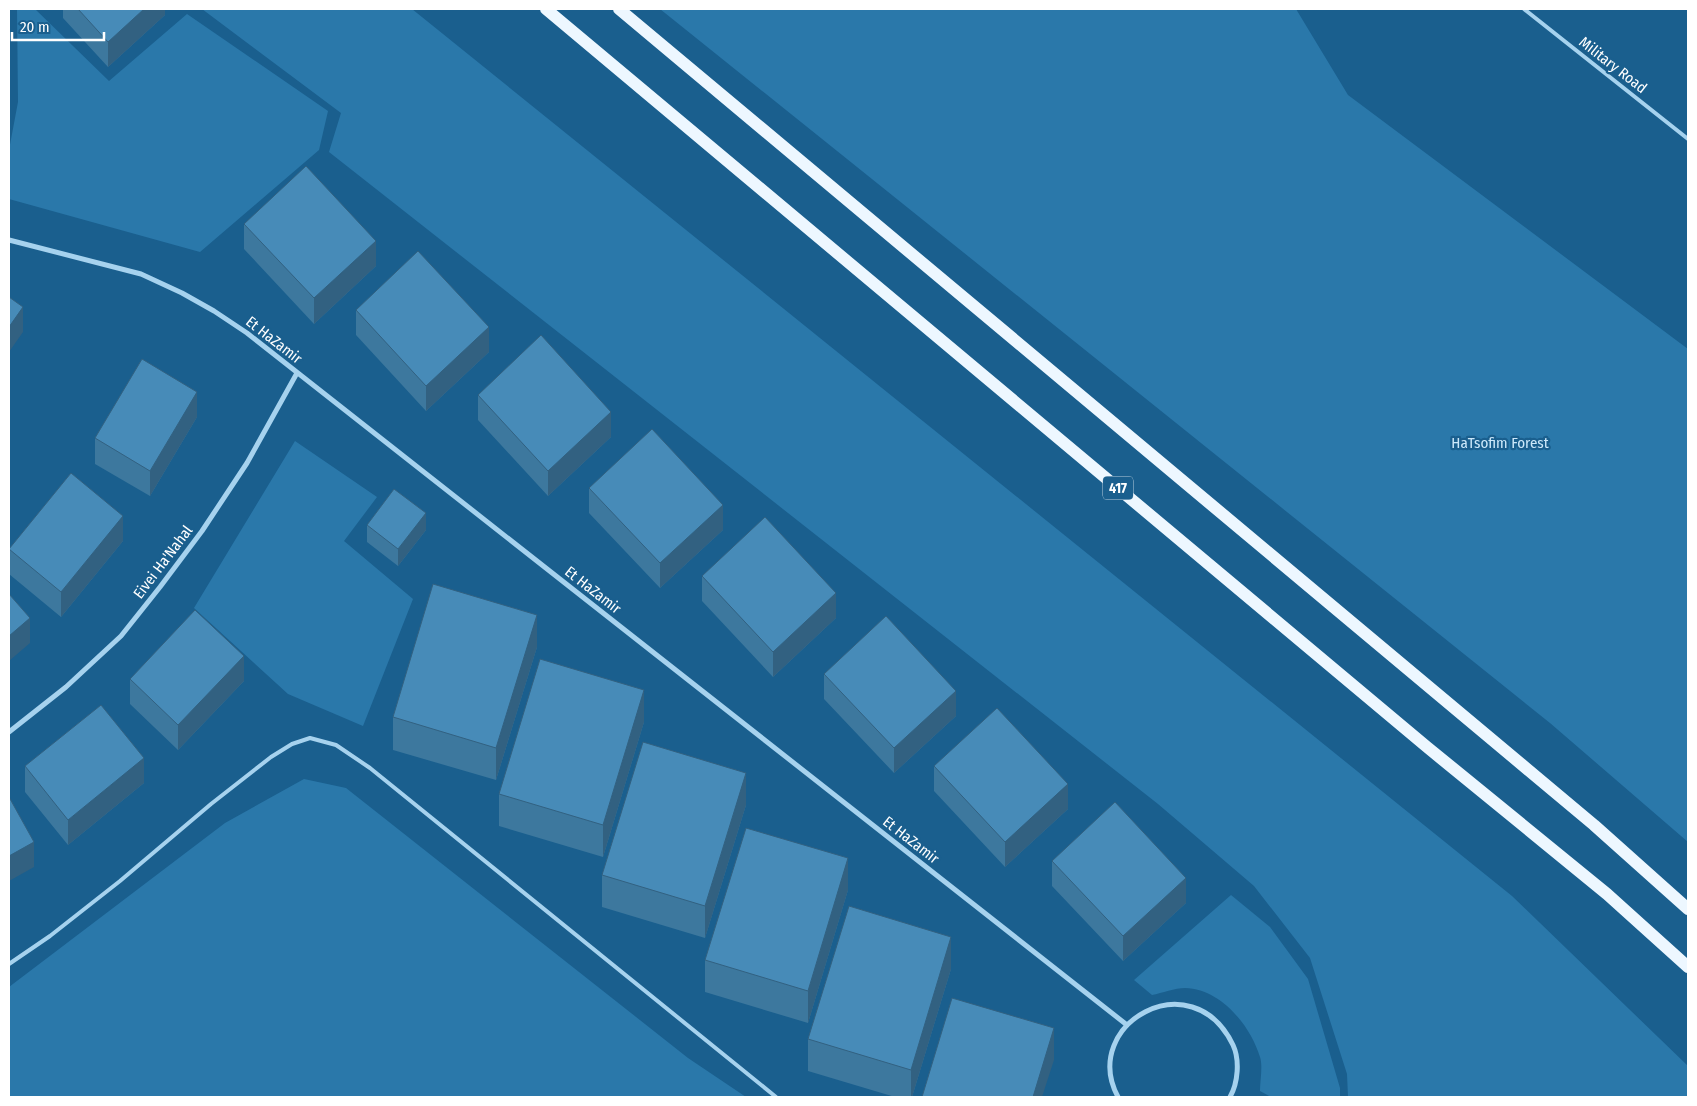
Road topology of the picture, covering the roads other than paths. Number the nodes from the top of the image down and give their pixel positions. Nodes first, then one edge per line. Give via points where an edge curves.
1 (546, 9) edge
2 (619, 9) edge
3 (1524, 9) edge
4 (1688, 139) edge
5 (9, 240) edge
6 (297, 373) junction
7 (9, 732) edge
8 (1688, 909) edge
9 (9, 964) edge
10 (1688, 967) edge
11 (1126, 1025) junction
12 (1233, 1096) edge
13 (776, 1097) edge
14 (1118, 1097) edge

1 - 10 main road, 417 via 1607,894
2 - 8 main road via 1594,825
3 - 4 lane, Military Road
5 - 6 street, Et HaZamir via 141,274 214,311
6 - 7 street, Eivei Ha'Nahal via 247,463 160,587 114,642 66,687
6 - 11 street, Et HaZamir
9 - 13 lane via 120,881 272,756 310,738 336,745 370,768
11 - 12 street via 1157,1006 1179,1004 1210,1015 1226,1031 1236,1051 1238,1073
11 - 14 street via 1115,1044 1110,1065 1112,1087

